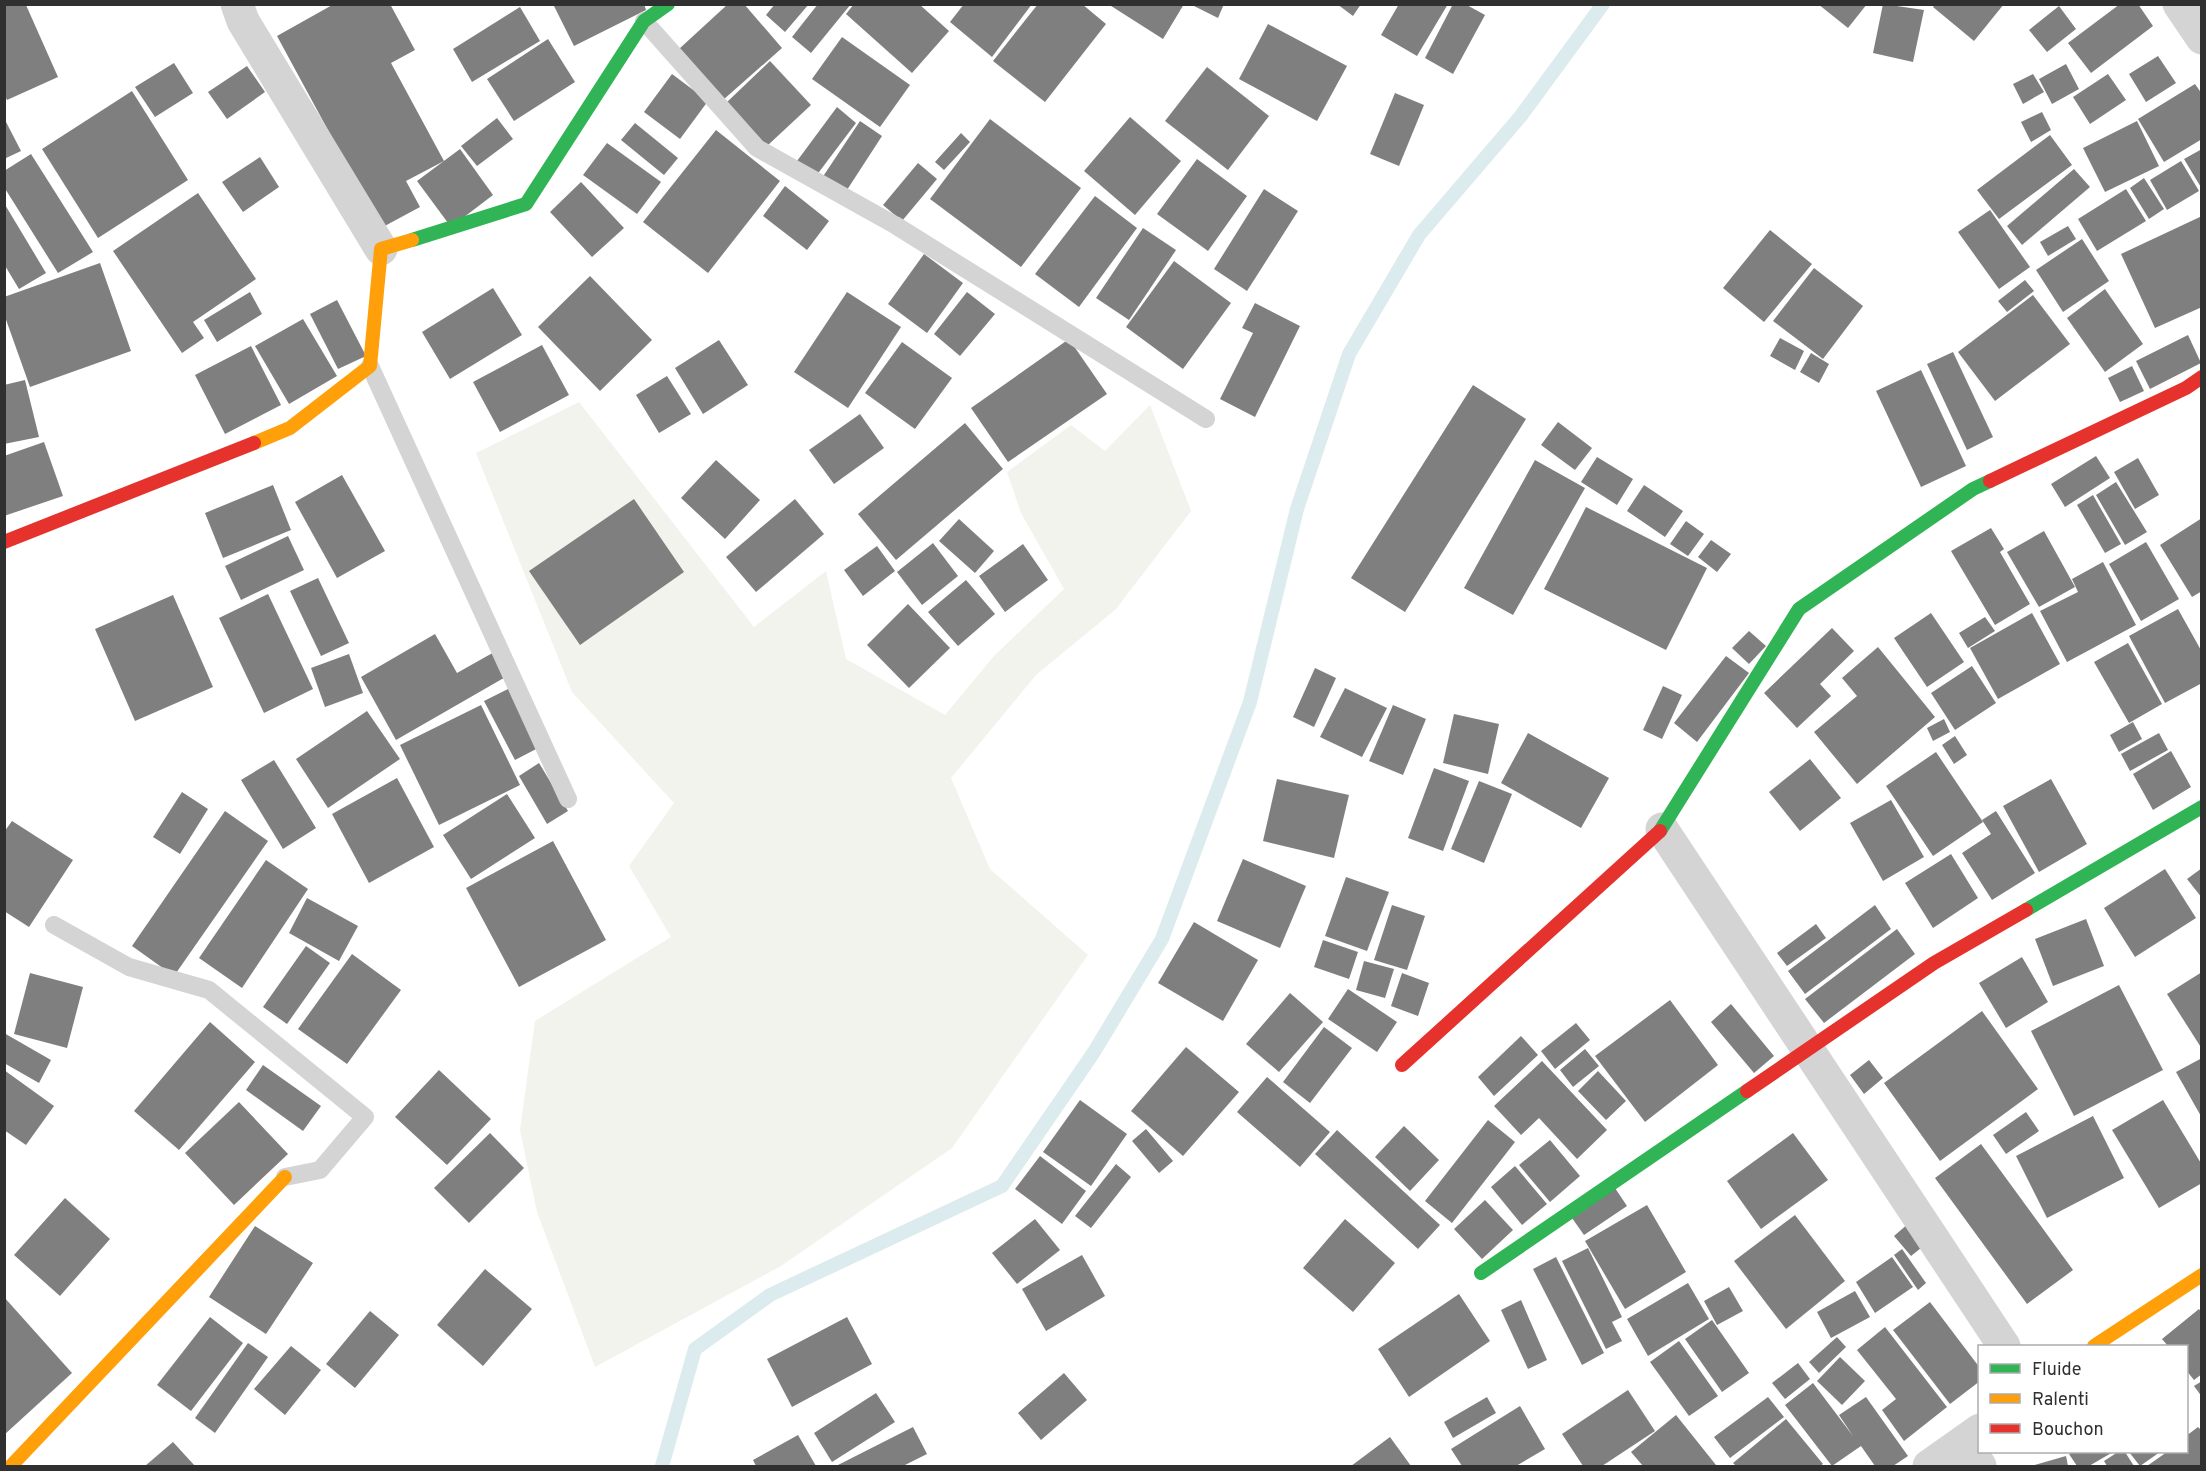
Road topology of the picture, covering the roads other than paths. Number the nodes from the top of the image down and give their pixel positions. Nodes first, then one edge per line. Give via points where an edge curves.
1 (237, 4) edge
2 (668, 4) edge
3 (2179, 4) edge
4 (644, 21) junction
5 (2202, 38) edge
6 (381, 249) junction
7 (370, 366) junction
8 (2202, 377) edge
9 (1206, 419) dead end
10 (4, 542) edge
11 (568, 800) dead end
12 (2202, 807) edge
13 (1662, 829) junction
14 (54, 926) dead end
15 (1806, 1049) junction
16 (1402, 1065) dead end
17 (285, 1177) joint
18 (1481, 1273) dead end
19 (2202, 1275) edge
20 (2003, 1345) edge
21 (2097, 1345) edge
22 (1974, 1446) edge
23 (11, 1467) edge
24 (1929, 1467) edge

1 - 6 street via 243,21
2 - 4 street
3 - 5 street
4 - 6 street via 526,204
4 - 9 lane via 757,148 895,225
6 - 7 street
7 - 10 street via 290,428
7 - 11 lane
8 - 13 street via 1973,489 1799,609
12 - 15 street via 1934,963
13 - 15 street
13 - 16 street
14 - 17 lane via 129,967 209,990 365,1117 320,1170
15 - 18 street
15 - 20 street
17 - 23 street
19 - 21 street
22 - 24 street

